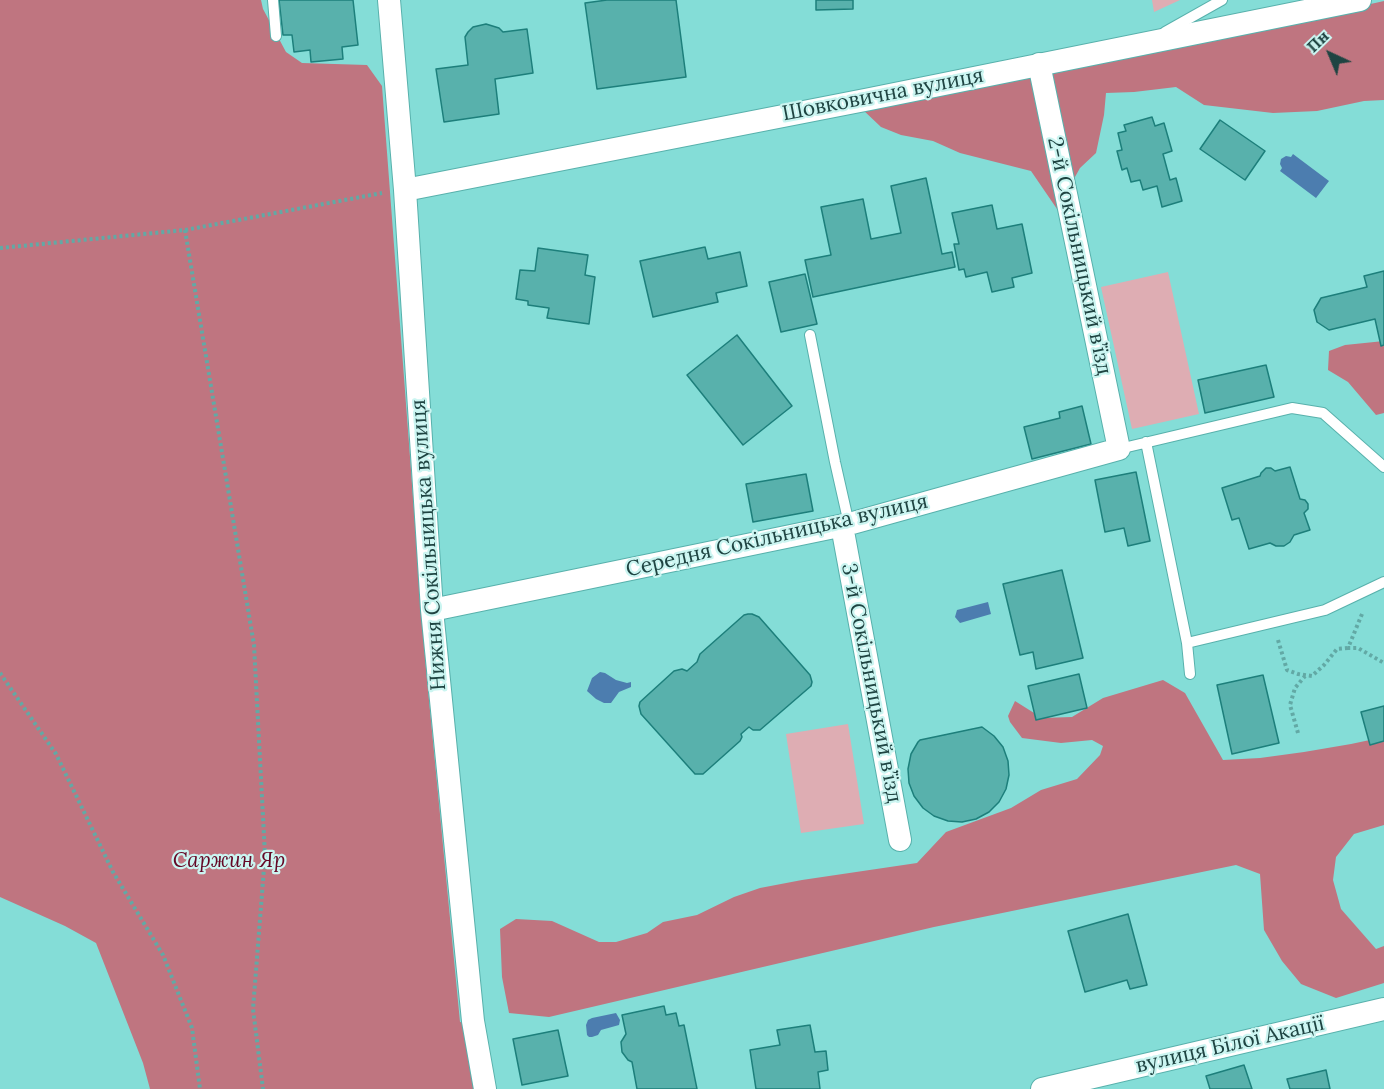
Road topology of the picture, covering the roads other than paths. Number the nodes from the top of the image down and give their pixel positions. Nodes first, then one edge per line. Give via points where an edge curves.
1 (273, 0) edge
2 (389, 0) edge
3 (1222, 0) edge
4 (1360, 0) edge
5 (276, 36) dead end
6 (1146, 42) junction
7 (1039, 64) junction
8 (405, 190) junction
9 (810, 335) dead end
10 (1146, 442) junction
11 (1119, 449) junction
12 (1384, 467) edge
13 (845, 525) junction
14 (1384, 582) edge
15 (432, 610) junction
16 (1187, 643) junction
17 (1191, 674) dead end
18 (900, 840) dead end
19 (1384, 1009) edge
20 (485, 1089) edge
21 (1042, 1089) edge

1 - 5 lane
2 - 8 street, Нижня Сокільницька вулиця
3 - 6 lane
4 - 6 street, Шовковична вулиця
6 - 7 street, Шовковична вулиця
7 - 8 street, Шовковична вулиця
7 - 11 street, 2-й Сокільницький в’їзд
8 - 15 street, Нижня Сокільницька вулиця
9 - 13 lane
10 - 11 lane
10 - 12 lane via 1292,408 1323,413
10 - 16 lane
11 - 13 street, Середня Сокільницька вулиця
13 - 15 street, Середня Сокільницька вулиця
13 - 18 street, 3-й Сокільницький в’їзд
14 - 16 lane via 1325,610
15 - 20 street, Нижня Сокільницька вулиця via 473,1021
16 - 17 lane
19 - 21 street, вулиця Білої Акації

